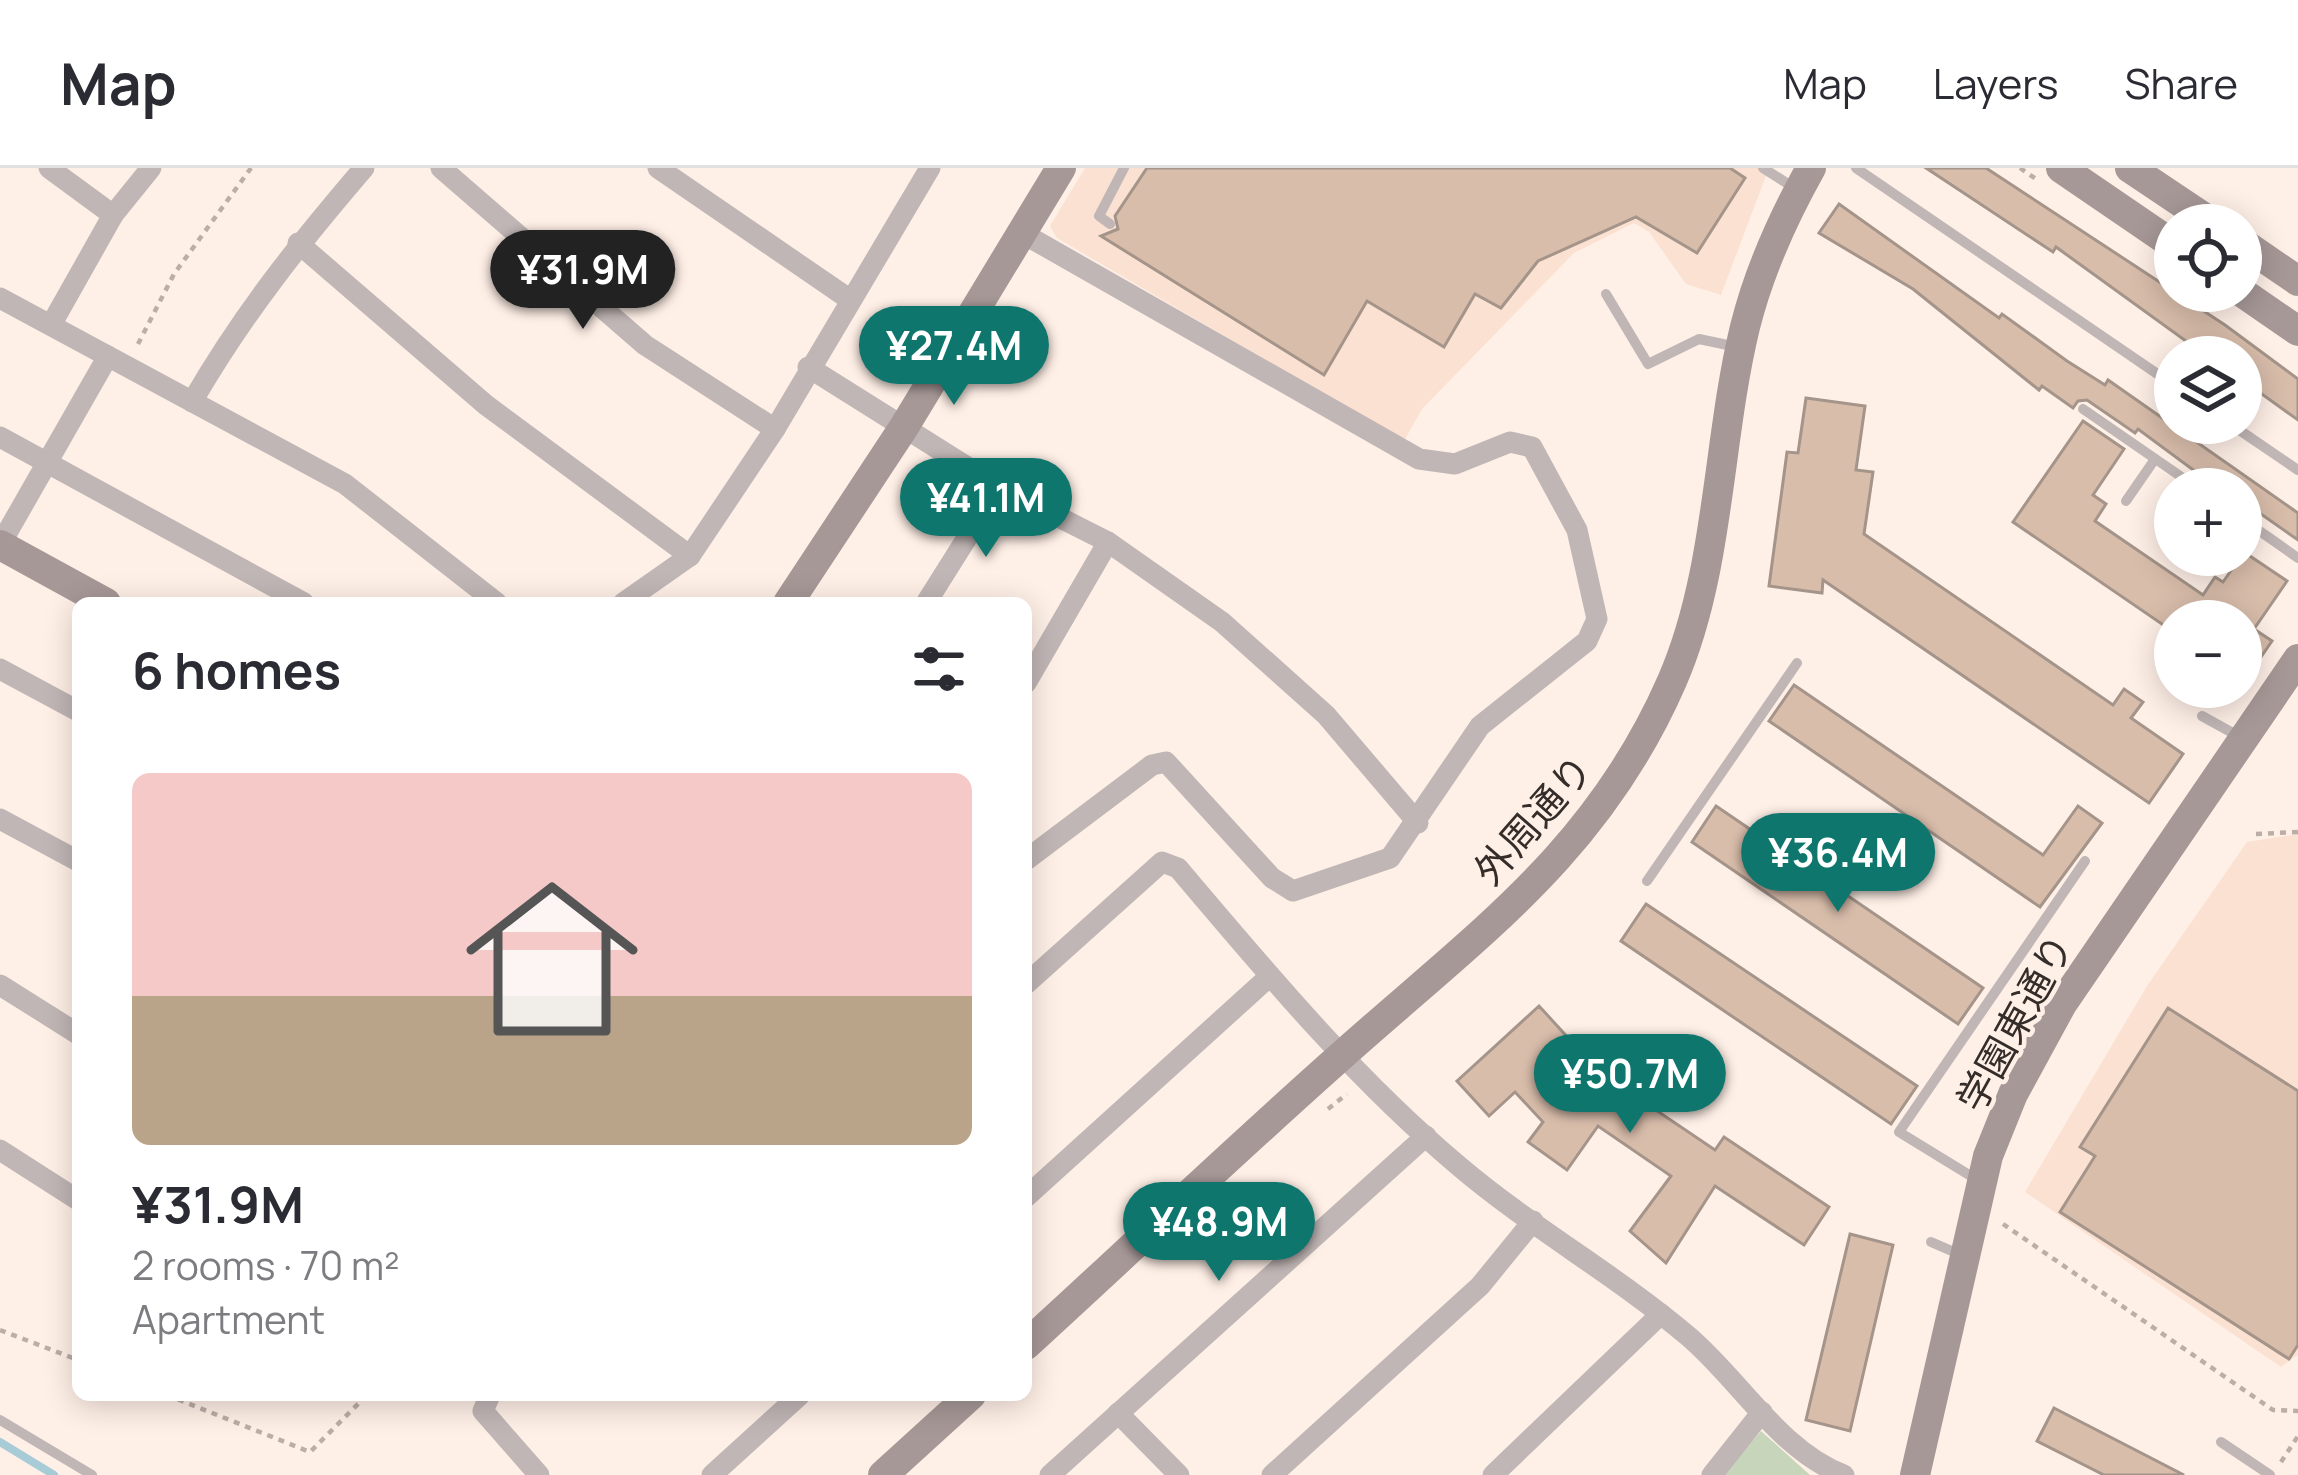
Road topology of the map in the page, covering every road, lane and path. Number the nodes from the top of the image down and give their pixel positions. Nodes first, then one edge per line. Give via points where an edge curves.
1 (49, 168) edge
2 (151, 168) edge
3 (251, 168) edge
4 (364, 168) edge
5 (441, 168) edge
6 (658, 168) edge
7 (1061, 168) edge
8 (1124, 168) edge
9 (1763, 168) edge
10 (1856, 168) edge
11 (2061, 168) edge
12 (2130, 168) edge
13 (921, 172) edge
14 (1804, 179) edge
15 (2184, 204) edge
16 (112, 215) junction
17 (1110, 224) dead end
18 (2154, 232) edge
19 (1022, 233) junction
20 (298, 243) junction
21 (2262, 256) edge
22 (2298, 280) edge
23 (1606, 294) dead end
24 (0, 298) edge
25 (849, 299) junction
26 (2262, 306) edge
27 (50, 325) junction
28 (2298, 331) edge
29 (1741, 348) junction
30 (117, 361) junction
31 (808, 367) junction
32 (2154, 372) edge
33 (192, 402) junction
34 (2083, 409) dead end
35 (904, 427) junction
36 (775, 429) junction
37 (0, 437) edge
38 (2260, 444) edge
39 (2156, 459) junction
40 (50, 463) junction
41 (2169, 468) edge
42 (2298, 470) edge
43 (998, 487) junction
44 (2126, 501) dead end
45 (2262, 533) edge
46 (1108, 542) junction
47 (0, 545) edge
48 (691, 556) junction
49 (2298, 558) edge
50 (95, 597) edge
51 (293, 597) edge
52 (489, 597) edge
53 (632, 597) edge
54 (792, 597) edge
55 (930, 597) edge
56 (2298, 659) edge
57 (1797, 663) dead end
58 (0, 669) edge
59 (1032, 672) edge
60 (72, 708) edge
61 (2202, 716) dead end
62 (2243, 738) junction
63 (0, 819) edge
64 (1418, 824) junction
65 (2298, 832) edge
66 (2256, 834) dead end
67 (1032, 855) edge
68 (72, 858) edge
69 (2084, 861) dead end
70 (1647, 881) dead end
71 (1270, 976) junction
72 (1032, 979) edge
73 (0, 985) edge
74 (72, 1030) edge
75 (1340, 1056) junction
76 (1349, 1092) dead end
77 (1321, 1112) dead end
78 (1426, 1136) junction
79 (0, 1150) edge
80 (1982, 1183) junction
81 (1032, 1192) edge
82 (72, 1196) edge
83 (1972, 1219) junction
84 (1533, 1221) junction
85 (1931, 1242) dead end
86 (1963, 1256) junction
87 (1661, 1314) junction
88 (0, 1330) edge
89 (1032, 1339) edge
90 (72, 1358) edge
91 (182, 1401) edge
92 (361, 1401) edge
93 (487, 1401) edge
94 (793, 1401) edge
95 (964, 1401) edge
96 (2298, 1411) edge
97 (1762, 1412) junction
98 (1118, 1413) junction
99 (0, 1420) edge
100 (2298, 1436) edge
101 (2221, 1442) dead end
102 (92, 1475) edge
103 (539, 1475) edge
104 (712, 1475) edge
105 (884, 1475) edge
106 (1050, 1475) edge
107 (1179, 1475) edge
108 (1272, 1475) edge
109 (1493, 1475) edge
110 (1712, 1475) edge
111 (1844, 1475) edge
112 (1915, 1475) edge
113 (2271, 1475) edge

1 - 16 street
2 - 16 street
3 - 30 path
4 - 20 street
5 - 36 street via 645,345
6 - 25 street
7 - 19 street
8 - 17 lane via 1099,216
9 - 14 lane
10 - 32 lane
11 - 18 street
12 - 15 street
13 - 25 street
14 - 29 street, 外周通り via 1758,280
16 - 27 street
19 - 35 street
19 - 64 street via 1419,459 1455,464 1510,442 1532,446 1576,530 1597,619 1587,640 1480,726
20 - 33 street
20 - 48 street via 486,405
21 - 22 street
23 - 29 lane via 1648,364 1699,339
24 - 27 street
25 - 31 street
26 - 28 street
27 - 30 street
29 - 75 street, 外周通り via 1690,621 1640,748 1575,842 1524,897
30 - 33 street
30 - 40 street
31 - 35 street
31 - 36 street
33 - 52 street via 345,484
34 - 39 lane
35 - 43 street
35 - 54 street
36 - 48 street
37 - 40 street
38 - 42 lane
39 - 41 lane
39 - 44 lane
40 - 47 street
40 - 51 street
43 - 46 street
43 - 55 street
45 - 49 lane
46 - 59 street
46 - 64 street via 1222,622 1327,715
47 - 50 street
48 - 53 street
56 - 62 street, 学園東通り
57 - 70 lane
58 - 60 street
61 - 62 lane
62 - 80 street, 学園東通り via 2062,1004 2013,1094
63 - 68 street
64 - 67 street via 1390,858 1293,891 1166,763 1152,765
65 - 66 path
69 - 80 lane via 1899,1132
71 - 72 street via 1178,868 1162,862
71 - 75 street
71 - 81 street
73 - 74 street
75 - 78 street
75 - 89 street, 外周通り
76 - 77 path
78 - 84 street
78 - 98 street
79 - 82 street
80 - 83 street, 学園東通り
83 - 86 street, 学園東通り
83 - 96 path via 2011,1226 2273,1410
84 - 87 street
84 - 108 street via 1480,1286
85 - 86 lane
86 - 112 street, 学園東通り
87 - 97 street
87 - 109 street
88 - 90 path
91 - 92 path via 310,1452
93 - 103 street via 483,1411
94 - 104 street
95 - 105 street
97 - 110 street
97 - 111 street via 1815,1461
98 - 106 street
98 - 107 street
99 - 102 lane
100 - 113 path
101 - 113 lane

